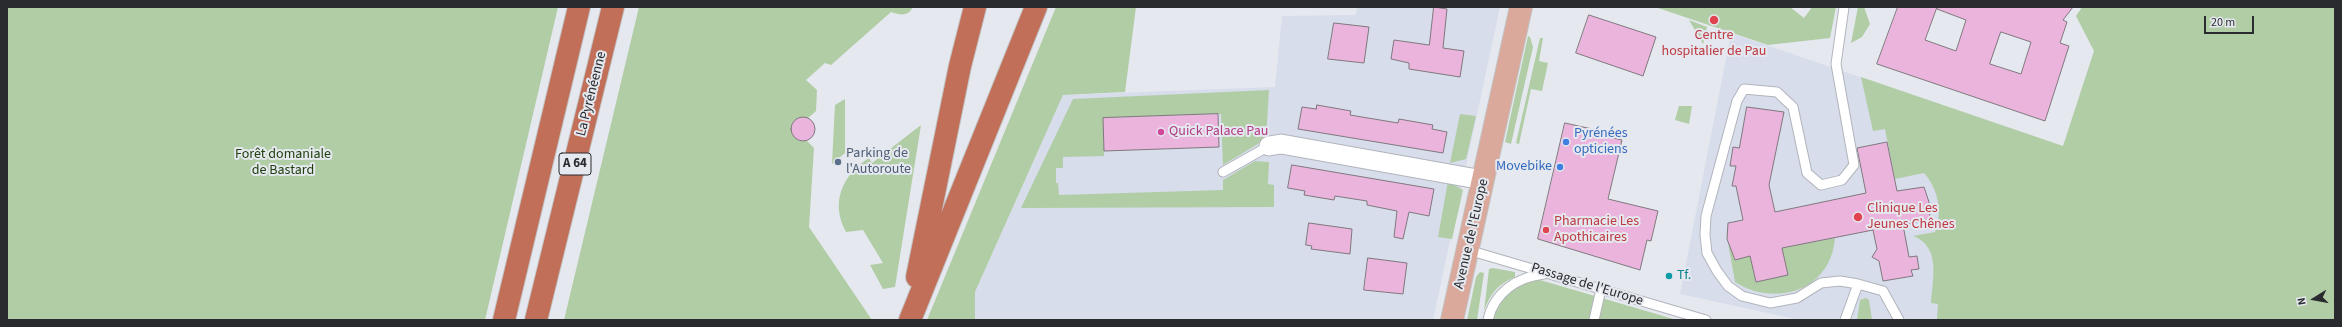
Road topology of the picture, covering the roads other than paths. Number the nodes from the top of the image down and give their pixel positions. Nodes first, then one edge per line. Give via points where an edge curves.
1 (579, 7) edge
2 (613, 7) edge
3 (976, 7) edge
4 (1036, 7) edge
5 (1521, 7) edge
6 (1844, 7) edge
7 (1269, 146) joint
8 (1223, 172) dead end
9 (1483, 180) junction
10 (1468, 250) junction
11 (1549, 274) junction
12 (1858, 284) junction
13 (1601, 289) junction
14 (504, 320) edge
15 (536, 320) edge
16 (909, 320) edge
17 (1452, 320) edge
18 (1488, 320) edge
19 (1594, 320) edge
20 (1706, 320) edge
21 (1846, 320) edge
22 (1899, 320) edge

1 - 14 highway, A 64
2 - 15 highway, La Pyrénéenne / A 64
3 - 16 highway via 960,66
4 - 16 highway
5 - 9 main road, Avenue de l'Europe
6 - 12 lane via 1836,64 1854,165 1842,180 1821,185 1807,173 1793,107 1777,92 1744,89 1737,101 1710,200 1705,235 1707,253 1728,286 1742,296 1784,302 1810,292 1821,283 1840,280
7 - 8 lane
7 - 9 street via 1281,144
9 - 10 main road, Avenue de l'Europe
10 - 11 lane, Passage de l'Europe
10 - 17 main road, Avenue de l'Europe
11 - 13 lane, Passage de l'Europe
11 - 18 lane via 1529,276 1501,293
12 - 21 lane
12 - 22 lane via 1882,291
13 - 19 lane
13 - 20 lane, Passage de l'Europe

